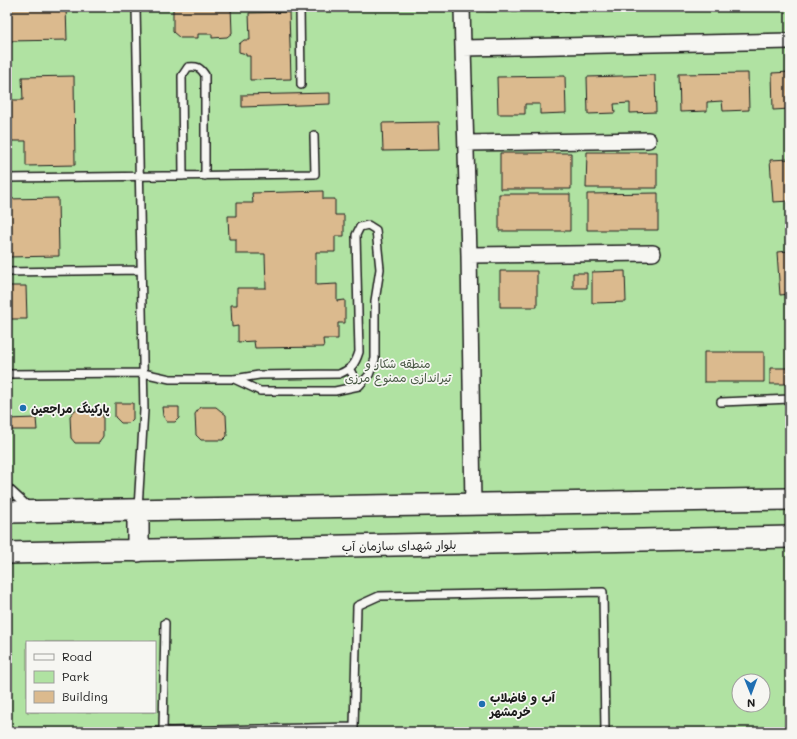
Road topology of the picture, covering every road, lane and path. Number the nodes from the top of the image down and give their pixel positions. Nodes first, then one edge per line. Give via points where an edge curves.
1 (136, 7) edge
2 (300, 7) edge
3 (462, 7) edge
4 (790, 41) edge
5 (463, 48) junction
6 (302, 85) dead end
7 (314, 135) dead end
8 (648, 140) dead end
9 (466, 143) junction
10 (183, 176) junction
11 (206, 176) junction
12 (139, 177) junction
13 (7, 178) edge
14 (653, 253) dead end
15 (469, 255) junction
16 (141, 270) junction
17 (7, 272) edge
18 (350, 370) junction
19 (143, 373) junction
20 (7, 374) edge
21 (234, 378) junction
22 (360, 386) junction
23 (790, 399) edge
24 (721, 402) dead end
25 (7, 487) edge
26 (790, 499) edge
27 (473, 505) junction
28 (138, 510) junction
29 (7, 512) edge
30 (34, 512) junction
31 (790, 537) edge
32 (138, 551) junction
33 (7, 553) edge
34 (165, 623) dead end
35 (354, 730) edge
36 (163, 731) junction
37 (260, 731) edge
38 (128, 732) edge
39 (605, 732) edge

1 - 12 lane
2 - 6 lane
3 - 5 street
4 - 5 street
5 - 9 street
7 - 11 lane via 315,174
8 - 9 street
9 - 15 street
10 - 11 lane
10 - 11 lane via 182,76 188,67 195,66 201,68 205,75
10 - 12 lane
12 - 13 lane
12 - 16 lane
14 - 15 street
15 - 27 street
16 - 17 lane
16 - 19 lane
18 - 21 lane via 339,374 260,375
18 - 22 lane
18 - 22 lane via 356,363 359,352 356,235 360,227 368,225 376,230 380,269 376,301 375,359 369,375
19 - 20 lane
19 - 21 lane via 170,379
19 - 28 lane via 144,410
21 - 22 lane via 260,391 335,391
23 - 24 lane
25 - 30 lane
26 - 27 main road
27 - 28 main road
28 - 30 main road
28 - 32 main road
29 - 30 main road
31 - 32 main road, بلوار شهدای سازمان آب
32 - 33 main road, بلوار شهدای سازمان آب
34 - 36 lane
35 - 37 lane
35 - 39 lane via 357,606 379,596 603,592
36 - 37 lane
36 - 38 lane

